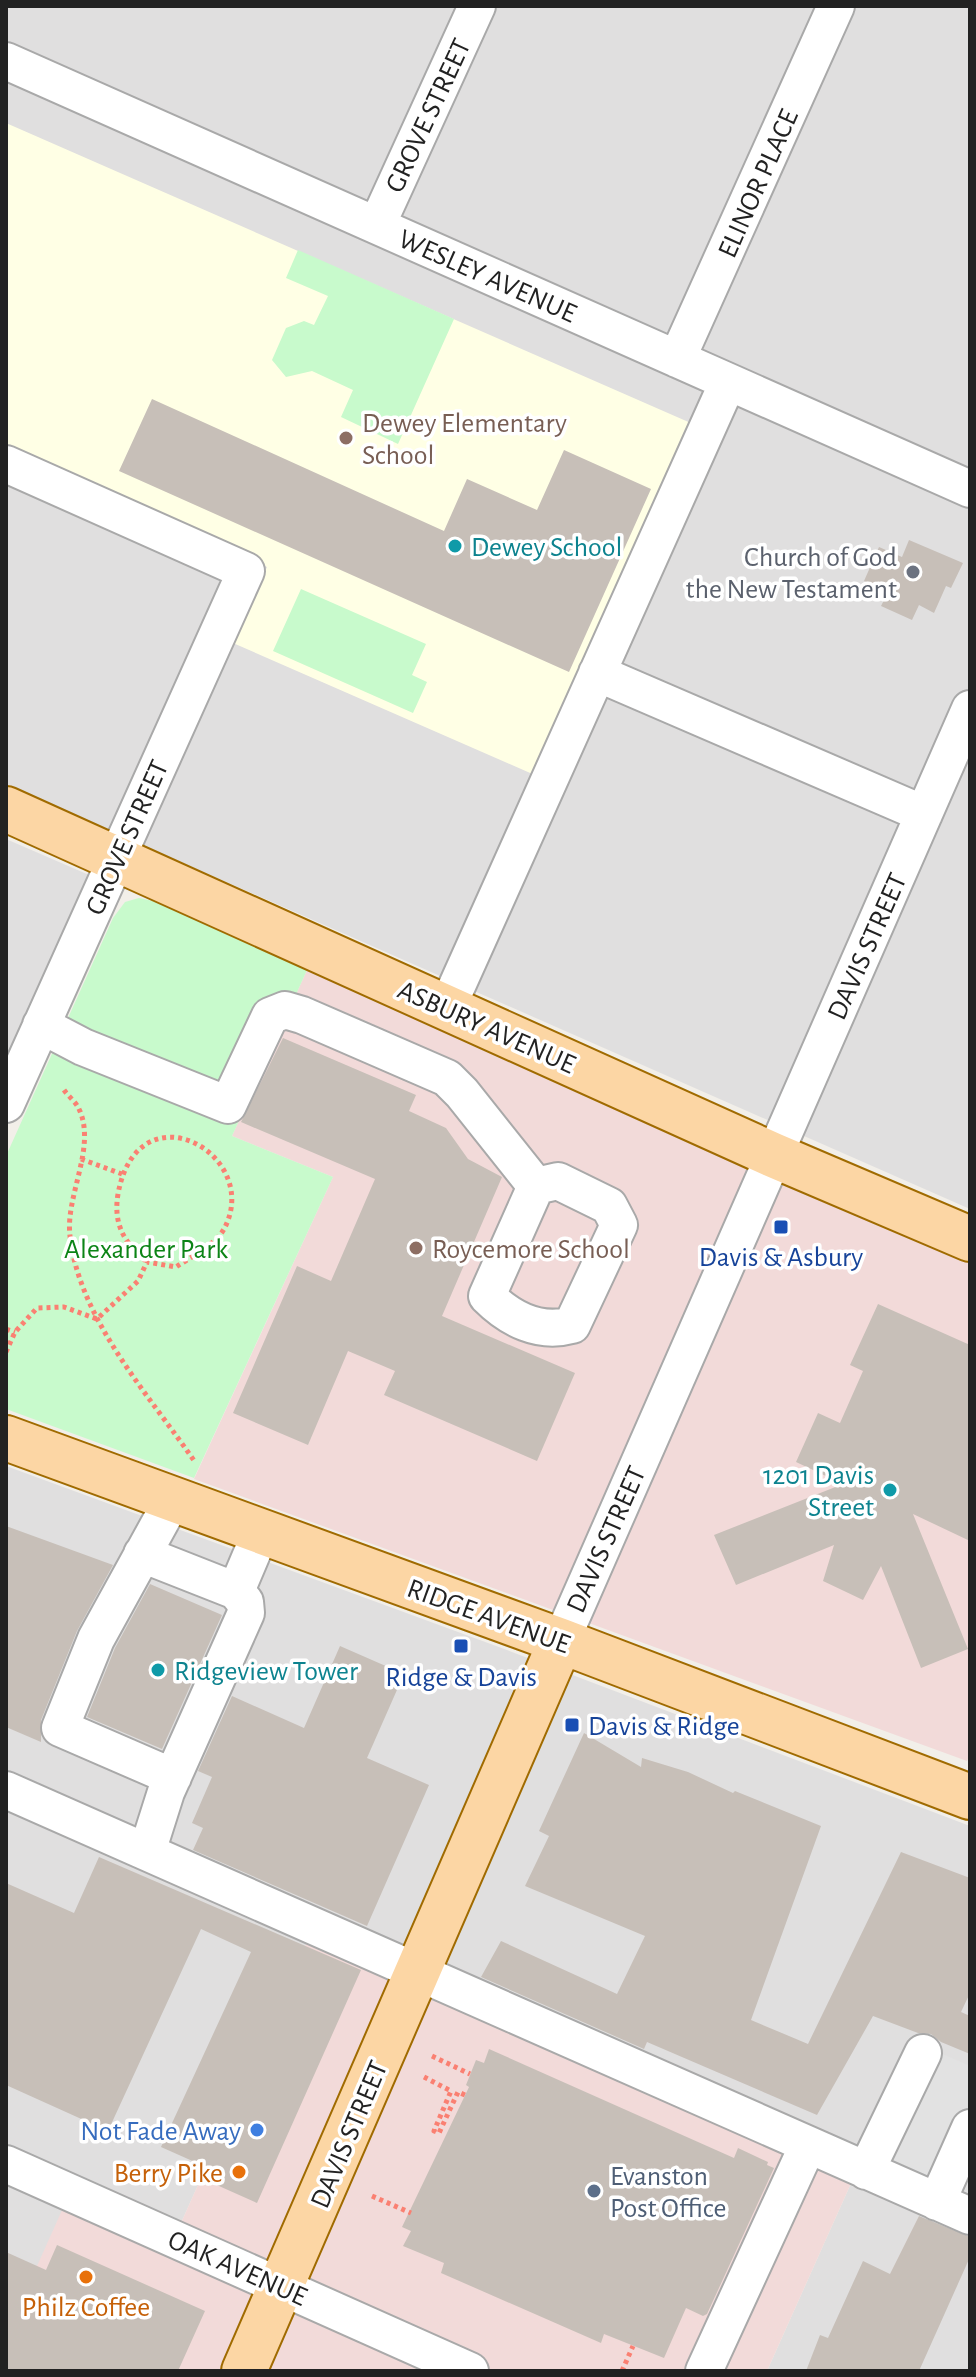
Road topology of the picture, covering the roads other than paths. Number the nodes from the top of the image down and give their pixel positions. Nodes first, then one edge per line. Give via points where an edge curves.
1 (477, 6) edge
2 (836, 6) edge
3 (6, 61) edge
4 (377, 225) junction
5 (677, 359) junction
6 (728, 382) junction
7 (6, 464) edge
8 (970, 489) edge
9 (597, 673) junction
10 (970, 709) edge
11 (6, 809) edge
12 (924, 814) junction
13 (117, 858) junction
14 (447, 1008) junction
15 (41, 1025) junction
16 (6, 1104) edge
17 (773, 1155) junction
18 (536, 1186) dead end
19 (970, 1239) edge
20 (6, 1438) edge
21 (173, 1499) junction
22 (261, 1532) junction
23 (142, 1554) junction
24 (236, 1591) junction
25 (561, 1641) junction
26 (173, 1777) junction
27 (6, 1790) edge
28 (970, 1797) edge
29 (147, 1852) junction
30 (418, 1973) junction
31 (923, 2053) dead end
32 (970, 2128) edge
33 (808, 2145) junction
34 (6, 2164) edge
35 (866, 2171) junction
36 (937, 2202) junction
37 (970, 2216) edge
38 (282, 2286) junction
39 (244, 2371) edge
40 (470, 2371) edge
41 (704, 2371) edge

1 - 4 street, GROVE STREET
2 - 5 street, ELINOR PLACE
3 - 4 street, WESLEY AVENUE
4 - 5 street, WESLEY AVENUE
5 - 6 street, WESLEY AVENUE
6 - 8 street, WESLEY AVENUE
6 - 9 street
7 - 13 street, GROVE STREET via 246,571
9 - 12 street
9 - 14 street
10 - 12 street, DAVIS STREET
11 - 13 main road, ASBURY AVENUE
12 - 17 street, DAVIS STREET
13 - 14 main road, ASBURY AVENUE
13 - 15 street, GROVE STREET
14 - 17 main road, ASBURY AVENUE
15 - 16 street, GROVE STREET
15 - 18 street via 228,1105 270,1016 285,1010 302,1015 447,1078
17 - 19 main road, ASBURY AVENUE
17 - 25 street, DAVIS STREET
20 - 21 main road, RIDGE AVENUE
21 - 22 main road, RIDGE AVENUE
21 - 23 street
22 - 24 street
22 - 25 main road, RIDGE AVENUE
23 - 24 street
23 - 26 street via 96,1639 60,1728
24 - 26 street via 246,1613
25 - 28 main road, RIDGE AVENUE
25 - 30 main road, DAVIS STREET
26 - 29 street
27 - 29 street
29 - 30 street
30 - 33 street
30 - 38 main road, DAVIS STREET
31 - 35 street
32 - 36 street
33 - 35 street
33 - 41 street
34 - 38 street, OAK AVENUE
35 - 36 street
36 - 37 street
38 - 39 main road, DAVIS STREET
38 - 40 street, OAK AVENUE

